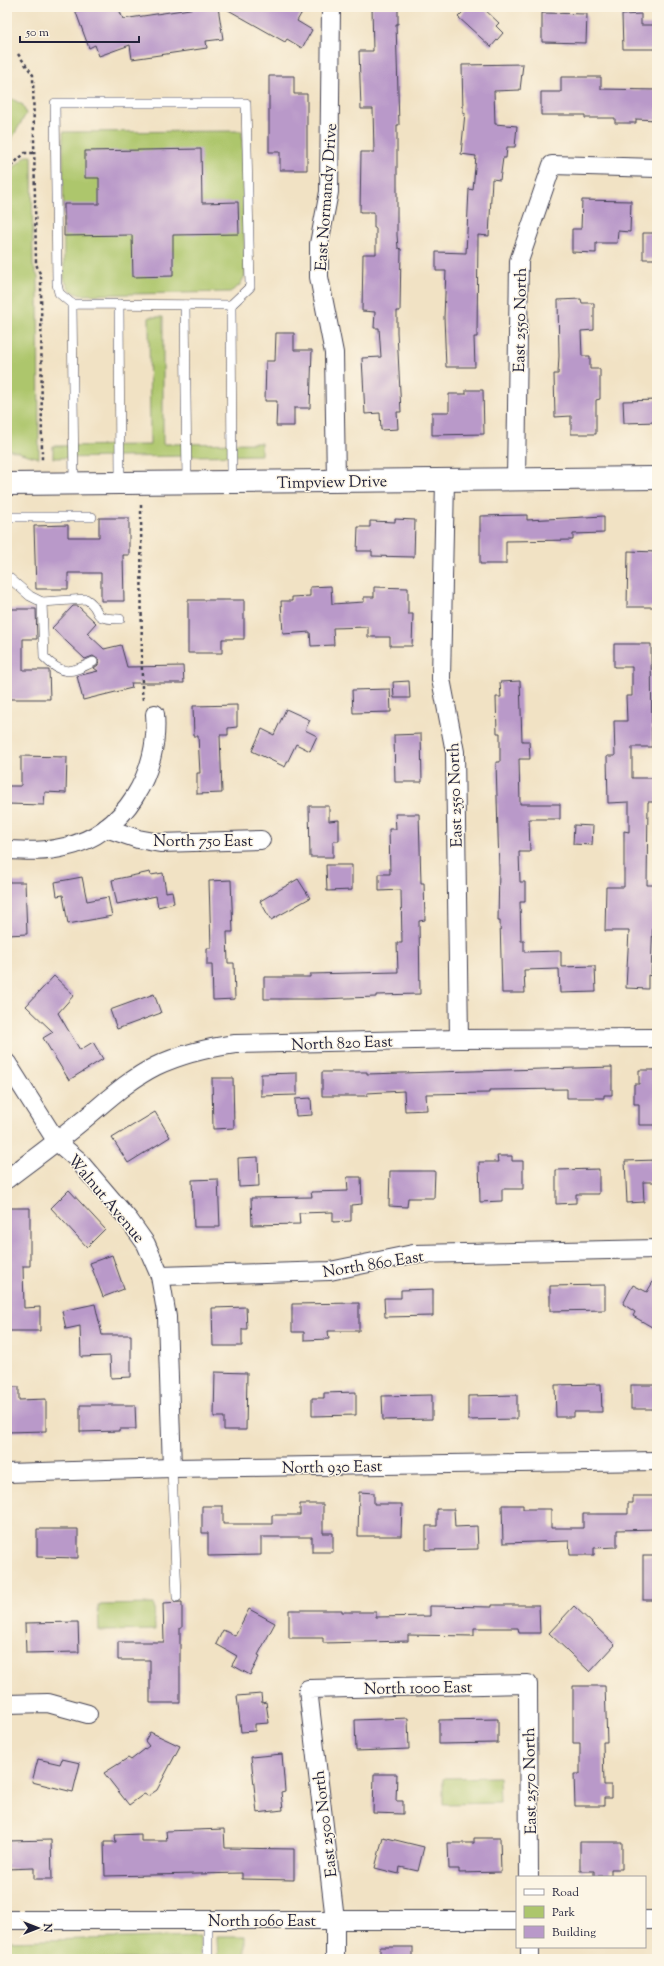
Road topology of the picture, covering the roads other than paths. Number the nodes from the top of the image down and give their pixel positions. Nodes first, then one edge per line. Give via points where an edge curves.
1 (331, 7) edge
2 (657, 168) edge
3 (72, 304) junction
4 (119, 304) junction
5 (185, 305) junction
6 (232, 305) junction
7 (657, 478) edge
8 (445, 480) junction
9 (516, 480) junction
10 (336, 481) junction
11 (232, 482) junction
12 (120, 483) junction
13 (187, 483) junction
14 (7, 484) edge
15 (74, 484) junction
16 (92, 517) dead end
17 (7, 518) edge
18 (7, 576) edge
19 (42, 602) junction
20 (120, 618) dead end
21 (93, 662) dead end
22 (155, 714) road end
23 (106, 828) junction
24 (261, 840) dead end
25 (7, 850) edge
26 (657, 1038) edge
27 (459, 1039) junction
28 (7, 1063) edge
29 (57, 1142) junction
30 (7, 1179) edge
31 (657, 1249) edge
32 (160, 1276) junction
33 (657, 1461) edge
34 (172, 1468) junction
35 (7, 1472) edge
36 (178, 1597) dead end
37 (528, 1684) joint
38 (308, 1689) joint
39 (7, 1704) edge
40 (88, 1714) dead end
41 (530, 1876) edge
42 (7, 1920) edge
43 (208, 1920) junction
44 (335, 1920) junction
45 (516, 1920) edge
46 (646, 1920) edge
47 (657, 1920) edge
48 (530, 1948) edge
49 (208, 1959) edge
50 (336, 1959) edge
51 (530, 1959) edge

1 - 10 street, East Normandy Drive via 329,192 319,244 319,270 334,353
2 - 9 street, East 2550 North via 552,165 519,261
3 - 4 lane
3 - 6 lane via 59,293 57,284 55,103 246,103 250,286
3 - 15 lane
4 - 5 lane
4 - 12 lane
5 - 6 lane
5 - 13 lane
6 - 11 lane
7 - 9 street, Timpview Drive
8 - 9 street, Timpview Drive
8 - 10 street, Timpview Drive
8 - 27 street, East 2550 North via 441,679 455,752
10 - 11 street, Timpview Drive
11 - 13 street, Timpview Drive
12 - 13 street, Timpview Drive
12 - 15 street, Timpview Drive
14 - 15 street, Timpview Drive
16 - 17 lane
18 - 19 lane via 30,596
19 - 20 lane via 86,599 91,602 98,616 104,619
19 - 21 lane via 44,657 60,670 70,672
22 - 23 street via 154,749 146,776 136,796
23 - 24 street, North 750 East via 138,839 160,843
23 - 25 street via 80,843 66,847 44,851
26 - 27 street, North 820 East
27 - 29 street, North 820 East via 235,1044 181,1055 127,1084
28 - 29 street, Walnut Avenue
29 - 30 street, North 820 East
29 - 32 street, Walnut Avenue via 77,1159 129,1220 146,1244
31 - 32 street, North 860 East via 413,1254 330,1271
32 - 34 street, Walnut Avenue via 167,1317
33 - 34 street, North 930 East
34 - 35 street, North 930 East
34 - 36 lane
37 - 38 street, North 1000 East
37 - 41 street, East 2570 North
38 - 44 street, East 2500 North
39 - 40 street via 48,1703
42 - 43 street, North 1060 East
43 - 44 street, North 1060 East
43 - 49 lane
44 - 45 street, North 1060 East
44 - 50 street, East 2500 North
46 - 47 street
48 - 51 street

